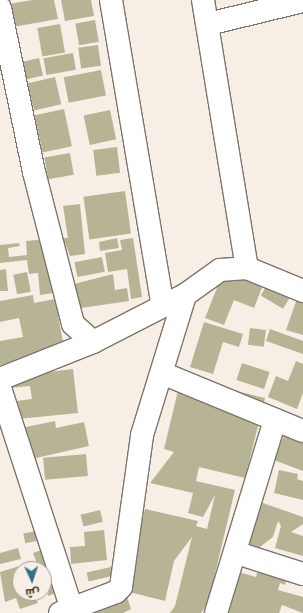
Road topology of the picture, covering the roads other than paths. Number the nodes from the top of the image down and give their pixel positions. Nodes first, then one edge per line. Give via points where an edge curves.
1 (111, 0) edge
2 (203, 0) edge
3 (303, 1) edge
4 (0, 8) edge
5 (208, 24) junction
6 (248, 268) junction
7 (303, 291) edge
8 (185, 295) junction
9 (163, 306) junction
10 (93, 342) junction
11 (162, 373) junction
12 (0, 379) edge
13 (0, 388) edge
14 (275, 420) junction
15 (303, 431) edge
16 (237, 553) junction
17 (303, 574) edge
18 (68, 612) edge
19 (216, 613) edge

1 - 9 street
2 - 5 street
3 - 5 street
4 - 10 street via 34,172 73,324
5 - 6 street
6 - 7 street
6 - 8 street via 220,270
8 - 9 street
8 - 11 street
9 - 10 street
10 - 12 street
11 - 14 street
11 - 18 street via 142,435 134,475 121,587 116,592
13 - 18 street
14 - 15 street
14 - 16 street
16 - 17 street
16 - 19 street

